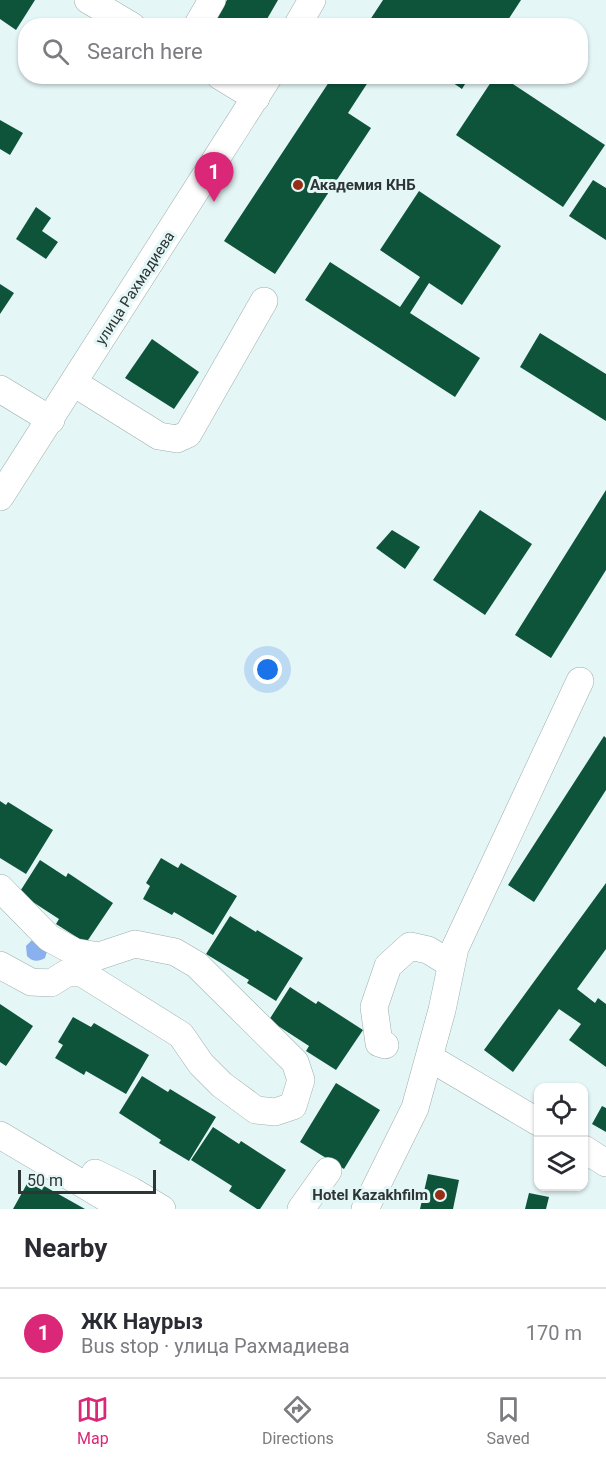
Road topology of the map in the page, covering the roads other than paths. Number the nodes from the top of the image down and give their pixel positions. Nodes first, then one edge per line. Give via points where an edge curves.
1 (88, 0) edge
2 (212, 0) edge
3 (312, 0) edge
4 (118, 18) edge
5 (202, 18) edge
6 (302, 18) edge
7 (262, 87) edge
8 (264, 301) dead end
9 (74, 383) junction
10 (0, 389) edge
11 (51, 420) junction
12 (0, 497) edge
13 (580, 681) dead end
14 (0, 888) edge
15 (0, 964) edge
16 (90, 964) junction
17 (452, 964) junction
18 (385, 1046) dead end
19 (430, 1058) junction
20 (534, 1120) edge
21 (0, 1135) edge
22 (588, 1152) edge
23 (606, 1163) edge
24 (328, 1171) dead end
25 (68, 1175) junction
26 (125, 1209) edge
27 (162, 1209) edge
28 (301, 1209) edge
29 (365, 1209) edge

1 - 4 street
2 - 5 street
3 - 6 street
7 - 9 street, улица Рахмадиева
8 - 9 street via 188,434 177,439 159,436
9 - 11 street, улица Рахмадиева
10 - 11 street
11 - 12 street, улица Рахмадиева
13 - 17 street via 455,948
14 - 16 street via 50,938
15 - 16 street via 31,982 51,982
16 - 16 street via 181,1035 201,1064 256,1110 275,1112 293,1106 302,1080 295,1062 197,965 175,952 135,944
17 - 18 street via 428,950 410,946 388,966 374,1007 379,1043
17 - 19 street
19 - 20 street
19 - 29 street via 415,1108
21 - 25 street
22 - 23 street
24 - 28 street
25 - 26 street
25 - 27 street via 82,1166

